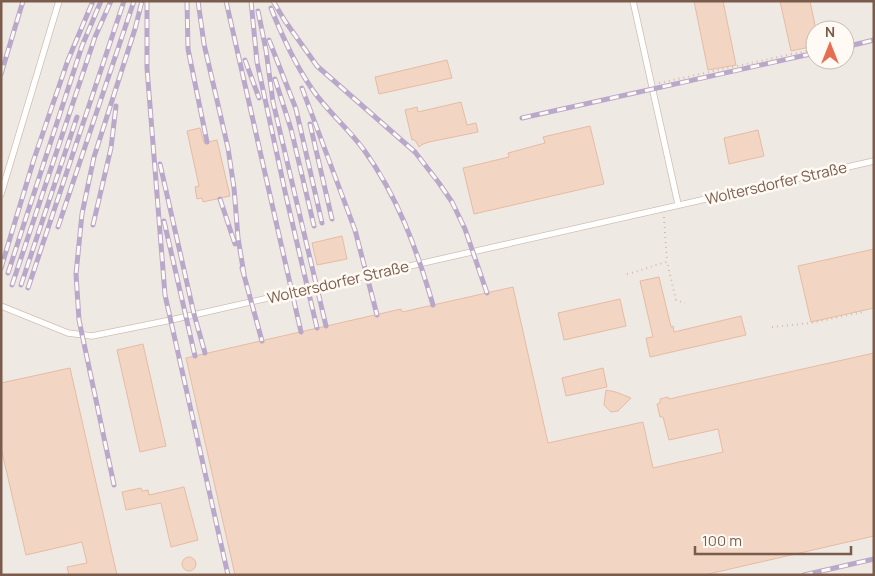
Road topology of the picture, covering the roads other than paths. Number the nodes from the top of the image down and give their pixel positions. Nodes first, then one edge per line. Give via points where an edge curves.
1 (59, 1) edge
2 (633, 1) edge
3 (874, 161) edge
4 (1, 194) edge
5 (678, 204) junction
6 (1, 306) edge

1 - 4 lane
2 - 5 lane
3 - 5 lane, Woltersdorfer Straße
5 - 6 lane, Woltersdorfer Straße via 92,336 68,332

